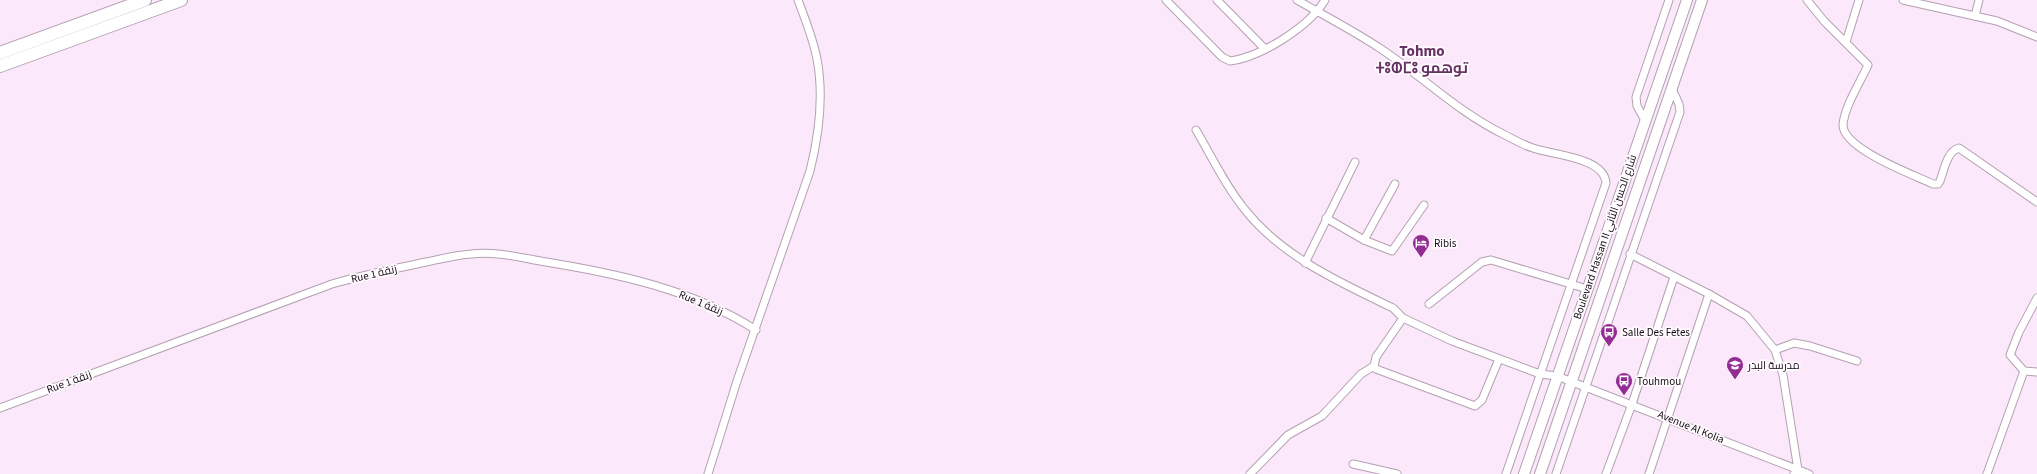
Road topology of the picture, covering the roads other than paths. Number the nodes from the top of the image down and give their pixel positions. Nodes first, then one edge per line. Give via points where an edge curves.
1 (146, 0) edge
2 (181, 0) edge
3 (798, 0) edge
4 (1166, 0) edge
5 (1216, 0) edge
6 (1297, 0) edge
7 (1325, 0) edge
8 (1669, 0) edge
9 (1687, 0) edge
10 (1702, 0) edge
11 (1807, 0) edge
12 (1859, 0) edge
13 (1903, 0) edge
14 (1979, 0) edge
15 (1316, 12) junction
16 (1975, 16) junction
17 (2037, 37) edge
18 (1846, 42) junction
19 (1265, 49) junction
20 (0, 53) edge
21 (0, 66) edge
22 (1672, 89) junction
23 (1646, 122) junction
24 (1196, 130) dead end
25 (1355, 162) dead end
26 (1395, 184) dead end
27 (2037, 202) edge
28 (1424, 205) dead end
29 (1326, 218) junction
30 (1364, 240) junction
31 (1630, 254) junction
32 (1305, 262) junction
33 (1674, 277) junction
34 (1571, 284) junction
35 (1586, 289) junction
36 (1709, 294) junction
37 (2037, 298) edge
38 (1429, 304) dead end
39 (1403, 318) junction
40 (756, 330) junction
41 (1775, 350) junction
42 (1499, 359) junction
43 (1857, 361) dead end
44 (1374, 366) junction
45 (2024, 371) junction
46 (2037, 372) edge
47 (1540, 374) junction
48 (1557, 376) junction
49 (1572, 381) junction
50 (1586, 387) junction
51 (1632, 404) junction
52 (0, 408) edge
53 (1666, 417) junction
54 (1353, 464) dead end
55 (1796, 472) edge
56 (708, 474) edge
57 (1250, 474) edge
58 (1397, 474) edge
59 (1506, 474) edge
60 (1524, 474) edge
61 (1540, 474) edge
62 (1556, 474) edge
63 (1606, 474) edge
64 (1649, 474) edge
65 (1809, 474) edge
66 (1987, 474) edge

1 - 20 highway
2 - 21 highway
3 - 40 street via 817,59 820,112 810,171
4 - 19 street via 1227,60 1235,60
5 - 19 street
6 - 15 street
7 - 15 street
8 - 23 street via 1636,97 1637,106
9 - 23 main road, Boulevard Hassan II شارع الحسن الثاني
10 - 22 main road, Boulevard Hassan II شارع الحسن الثاني
11 - 18 street
12 - 18 street
13 - 16 street
14 - 16 street
15 - 19 street via 1295,32
15 - 34 street via 1381,49 1490,128 1532,148 1577,158 1603,173 1606,183
16 - 17 street via 1997,21
18 - 27 street via 1868,65 1844,115 1843,125 1848,138 1880,159 1933,184 1938,184 1949,156 1954,149 1959,148
22 - 31 street via 1680,112
22 - 49 main road, Boulevard Hassan II شارع الحسن الثاني
23 - 35 main road, Boulevard Hassan II شارع الحسن الثاني
24 - 32 street, Avenue Al Kolia via 1246,212 1272,237
25 - 29 street
26 - 30 street
28 - 30 street via 1392,250
29 - 30 street
29 - 32 street
31 - 33 street
31 - 50 street
32 - 39 street, Avenue Al Kolia via 1393,308
33 - 36 street
33 - 51 street
34 - 35 street
34 - 38 street via 1491,260 1486,261
34 - 47 street
35 - 48 main road, Boulevard Hassan II شارع الحسن الثاني
36 - 41 street via 1747,316
36 - 53 street
37 - 45 street via 2010,355
39 - 42 street, Avenue Al Kolia
39 - 44 street via 1376,357
40 - 52 street, Rue 1 زنقة via 705,303 645,283 502,254 471,254 332,284
40 - 56 street
41 - 43 street via 1794,343
41 - 55 street via 1783,375
42 - 44 street via 1482,400 1475,406 1376,369
42 - 47 street, Avenue Al Kolia
44 - 57 street via 1361,374 1322,416 1288,435
45 - 46 street
45 - 66 street
47 - 48 street, Avenue Al Kolia
47 - 59 street
48 - 49 street, Avenue Al Kolia
48 - 60 main road, Boulevard Hassan II شارع الحسن الثاني
49 - 50 street, Avenue Al Kolia
49 - 61 main road, Boulevard Hassan II شارع الحسن الثاني
50 - 51 street, Avenue Al Kolia
50 - 62 street
51 - 53 street, Avenue Al Kolia
51 - 63 street
53 - 55 street, Avenue Al Kolia
53 - 64 street
54 - 58 street
55 - 65 street, Avenue Al Kolia

